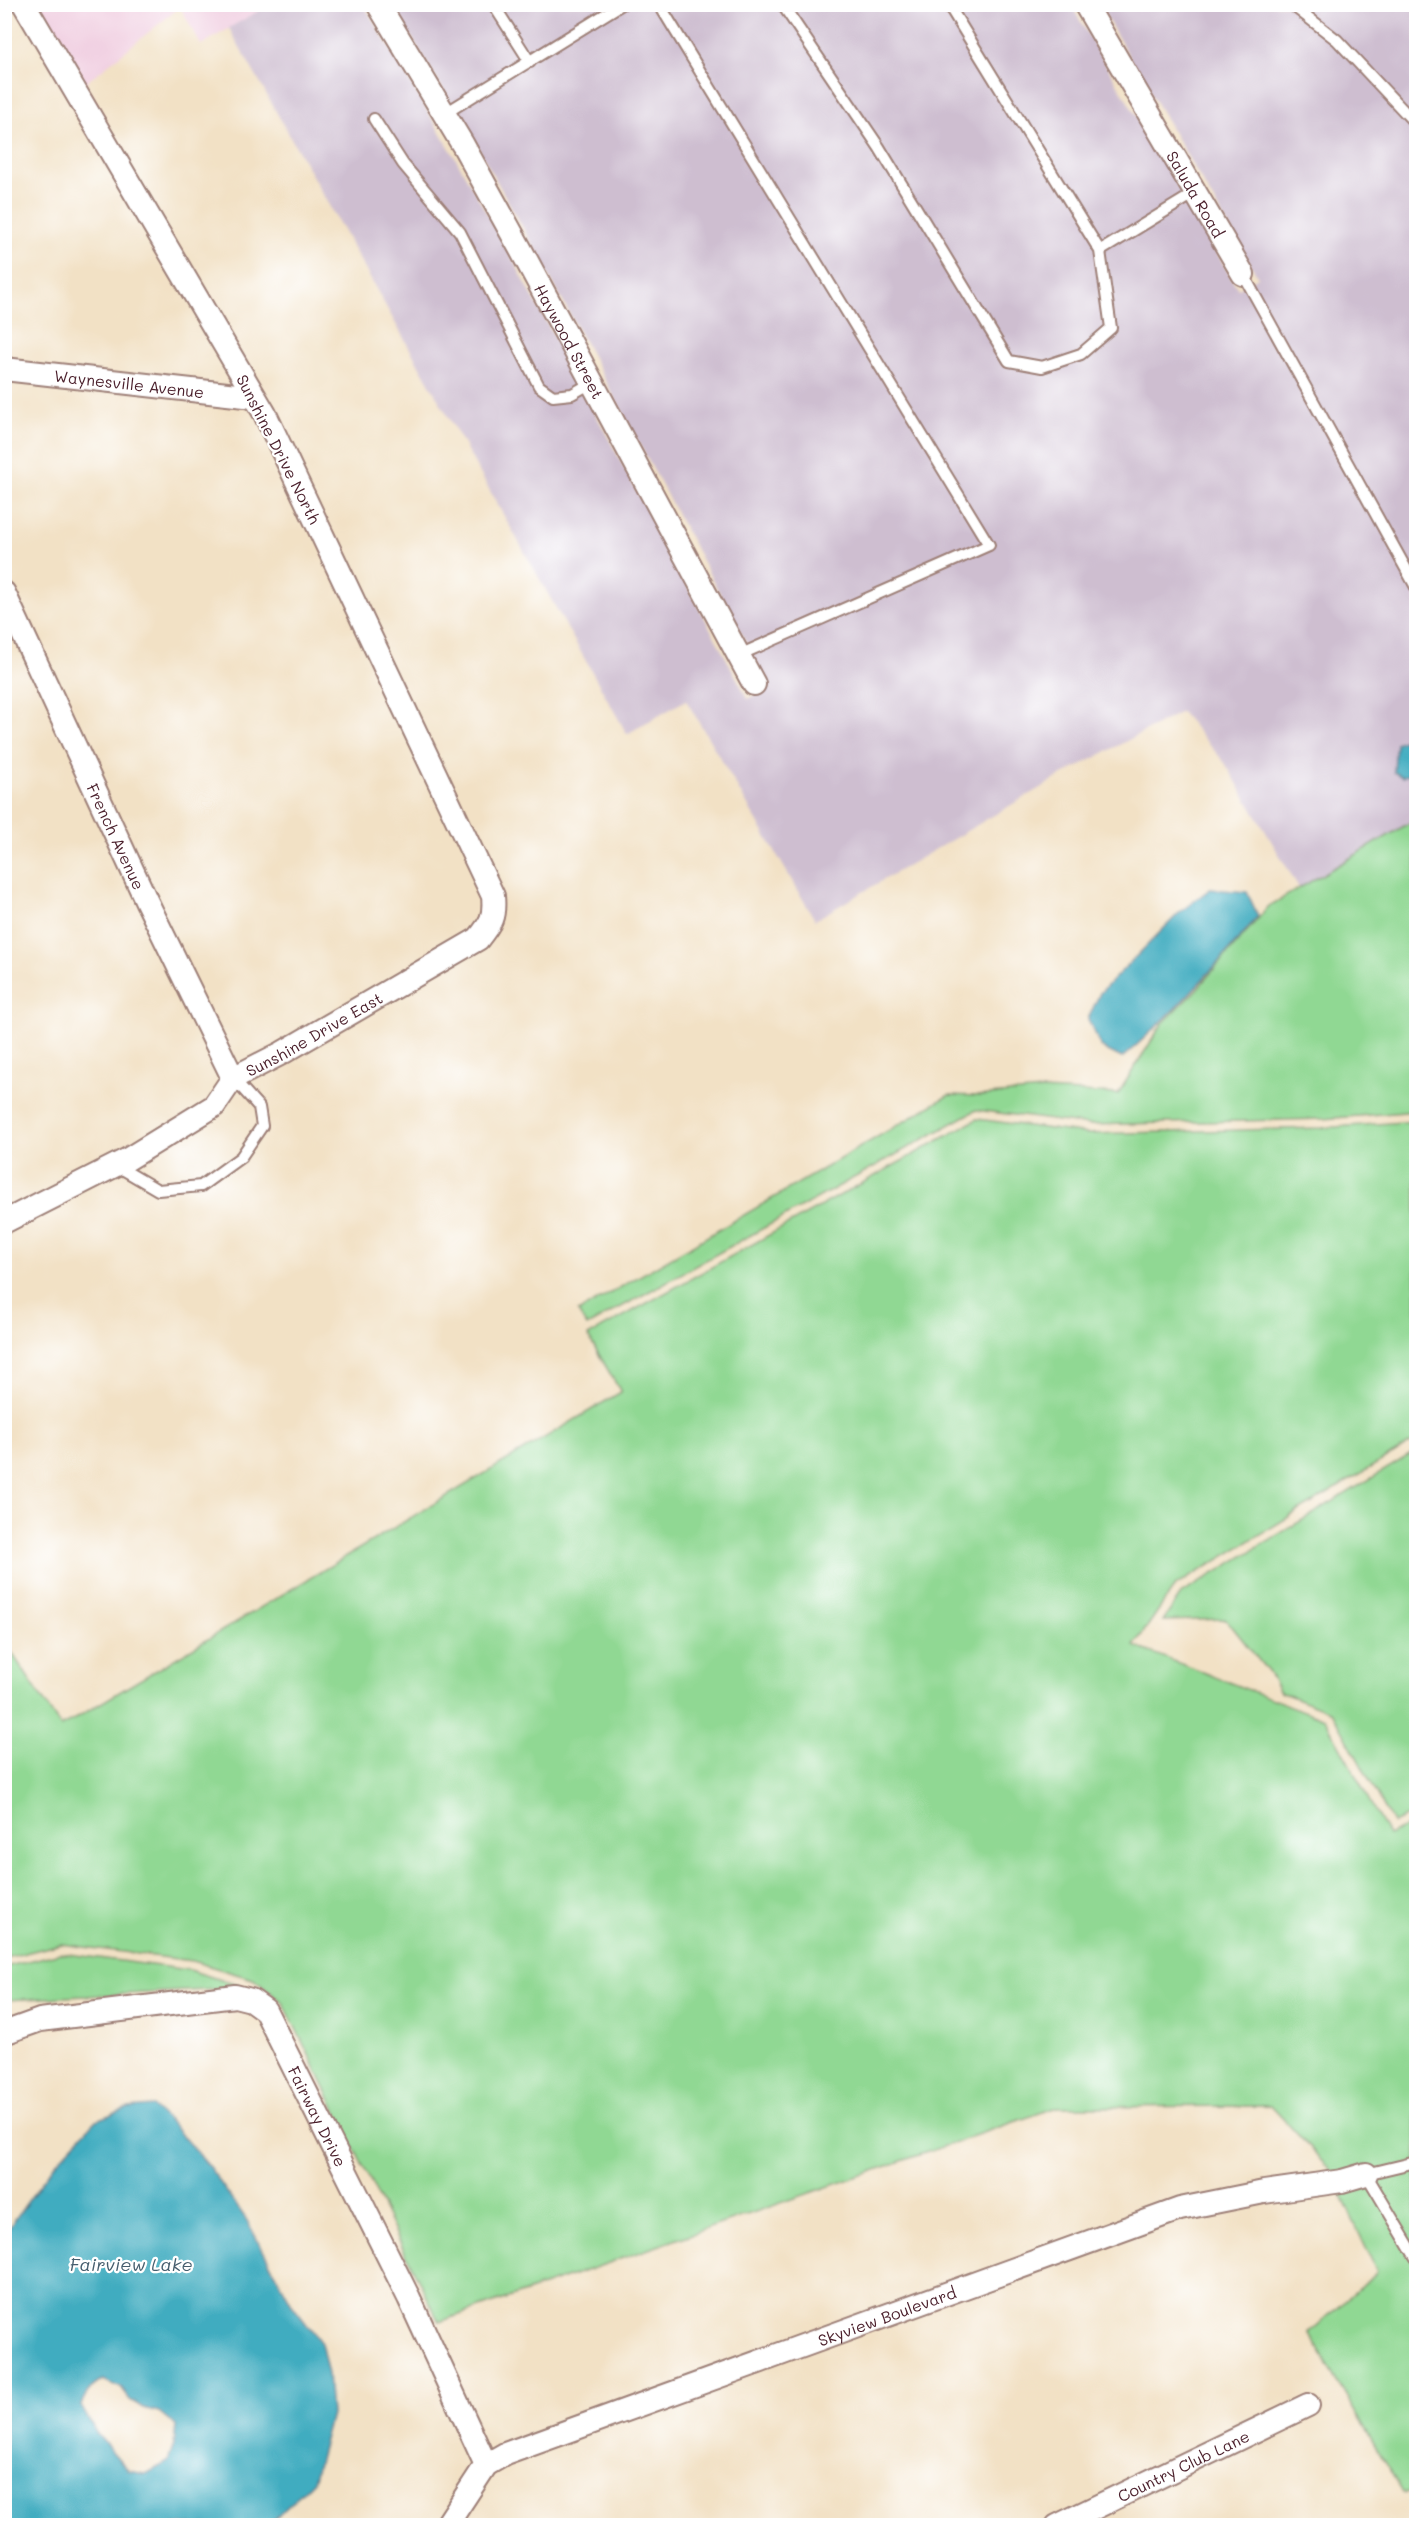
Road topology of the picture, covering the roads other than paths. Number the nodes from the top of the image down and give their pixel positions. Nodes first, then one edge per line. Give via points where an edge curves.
1 (24, 4) edge
2 (378, 4) edge
3 (493, 4) edge
4 (622, 4) edge
5 (659, 4) edge
6 (782, 4) edge
7 (948, 4) edge
8 (1085, 4) edge
9 (1291, 4) edge
10 (530, 62) junction
11 (443, 114) junction
12 (374, 119) dead end
13 (1416, 124) edge
14 (1195, 193) junction
15 (1100, 250) junction
16 (1243, 274) joint
17 (4, 369) edge
18 (592, 382) junction
19 (254, 396) junction
20 (1416, 587) edge
21 (4, 593) edge
22 (739, 655) junction
23 (754, 684) dead end
24 (494, 912) joint
25 (233, 1078) junction
26 (116, 1165) junction
27 (4, 1221) edge
28 (4, 2033) edge
29 (1416, 2162) edge
30 (1366, 2174) junction
31 (1416, 2258) edge
32 (1308, 2405) dead end
33 (486, 2465) junction
34 (446, 2526) edge
35 (1058, 2526) edge

1 - 19 street, Sunshine Drive North
2 - 11 street, Haywood Street
3 - 10 lane
4 - 10 lane
5 - 22 lane via 989,545
6 - 15 lane via 879,147 1009,361 1042,367 1081,354 1112,328
7 - 15 lane
8 - 14 street, Saluda Road
9 - 13 lane via 1337,40
10 - 11 lane
11 - 18 street, Haywood Street
12 - 18 lane via 403,164 460,231 539,386 554,396 572,394
14 - 15 lane
14 - 16 street, Saluda Road
16 - 20 lane, Saluda Road
17 - 19 street, Waynesville Avenue
18 - 22 street, Haywood Street
19 - 24 street, Sunshine Drive North via 493,896
21 - 25 street, French Avenue
22 - 23 street, Haywood Street
24 - 25 street, Sunshine Drive East via 478,939
25 - 26 street, Sunshine Drive East via 214,1106
25 - 26 lane via 260,1107 261,1126 241,1157 201,1186 159,1190
26 - 27 street, Sunshine Drive East
28 - 33 street, Fairway Drive via 40,2020 235,1996 251,2000 265,2010 409,2298
29 - 30 lane
30 - 31 lane
30 - 33 street, Skyview Boulevard via 1180,2209 505,2454
32 - 35 street, Country Club Lane
33 - 34 street, Skyview Boulevard

